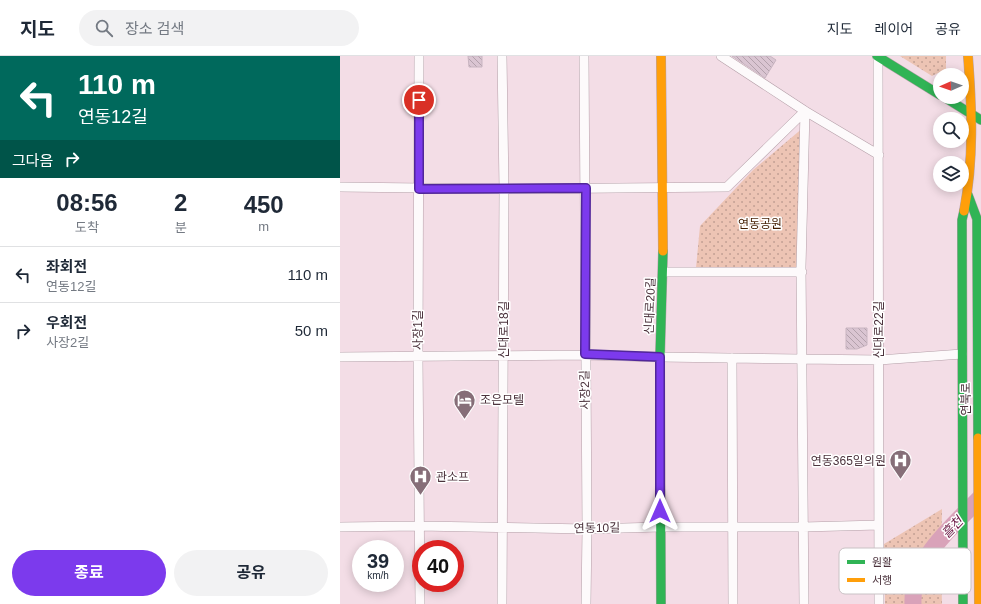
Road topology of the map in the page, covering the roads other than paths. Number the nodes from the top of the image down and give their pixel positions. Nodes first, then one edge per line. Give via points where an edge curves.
1 (419, 56) edge
2 (502, 56) edge
3 (584, 56) edge
4 (661, 56) edge
5 (721, 56) edge
6 (878, 56) edge
7 (968, 56) edge
8 (933, 90) edge
9 (955, 104) edge
10 (805, 111) junction
11 (971, 114) junction
12 (981, 120) edge
13 (878, 155) junction
14 (340, 187) edge
15 (661, 187) junction
16 (586, 188) junction
17 (419, 189) junction
18 (504, 189) junction
19 (968, 195) junction
20 (663, 272) junction
21 (802, 272) junction
22 (585, 354) junction
23 (962, 354) junction
24 (418, 356) junction
25 (504, 356) junction
26 (340, 357) edge
27 (660, 357) junction
28 (732, 358) junction
29 (802, 358) junction
30 (879, 360) junction
31 (879, 525) junction
32 (419, 526) junction
33 (340, 527) edge
34 (660, 527) junction
35 (733, 527) junction
36 (803, 527) junction
37 (501, 528) junction
38 (587, 529) junction
39 (879, 548) edge
40 (963, 548) edge
41 (420, 604) edge
42 (502, 604) edge
43 (586, 604) edge
44 (661, 604) edge
45 (733, 604) edge
46 (804, 604) edge
47 (979, 604) edge

1 - 17 street, 사장1길
2 - 18 street, 신대로18길
3 - 16 street, 사장2길
4 - 15 main road, 신대로20길
5 - 10 street
6 - 8 main road
6 - 13 street, 신대로22길
7 - 11 main road, 연북로 via 972,93
9 - 11 main road
10 - 13 street
10 - 15 street via 727,187
10 - 21 street
11 - 12 main road
11 - 19 main road, 연북로
13 - 30 street, 신대로22길
14 - 17 street
15 - 16 street
15 - 20 main road, 신대로20길
16 - 18 street
16 - 22 street, 사장2길
17 - 18 street
17 - 24 street, 사장1길
18 - 25 street, 신대로18길
19 - 23 main road, 연북로 via 962,220
19 - 47 main road, 연북로 via 977,219
20 - 21 street
20 - 27 main road, 신대로20길
21 - 29 street
22 - 25 street
22 - 27 street
22 - 38 street, 사장2길
23 - 30 street
23 - 40 main road, 연북로
24 - 25 street
24 - 26 street
24 - 32 street, 사장1길
25 - 37 street, 신대로18길
27 - 28 street
27 - 34 main road, 신대로20길
28 - 29 street
28 - 35 street
29 - 30 street
29 - 36 street
30 - 31 street, 신대로22길
31 - 36 street, 연동10길
31 - 39 street, 신대로22길
32 - 33 street, 연동10길
32 - 37 street, 연동10길
32 - 41 street, 사장1길
34 - 35 street, 연동10길
34 - 38 street, 연동10길
34 - 44 main road, 신대로20길
35 - 36 street, 연동10길
35 - 45 street
36 - 46 street
37 - 38 street, 연동10길
37 - 42 street, 신대로18길
38 - 43 street, 사장2길

